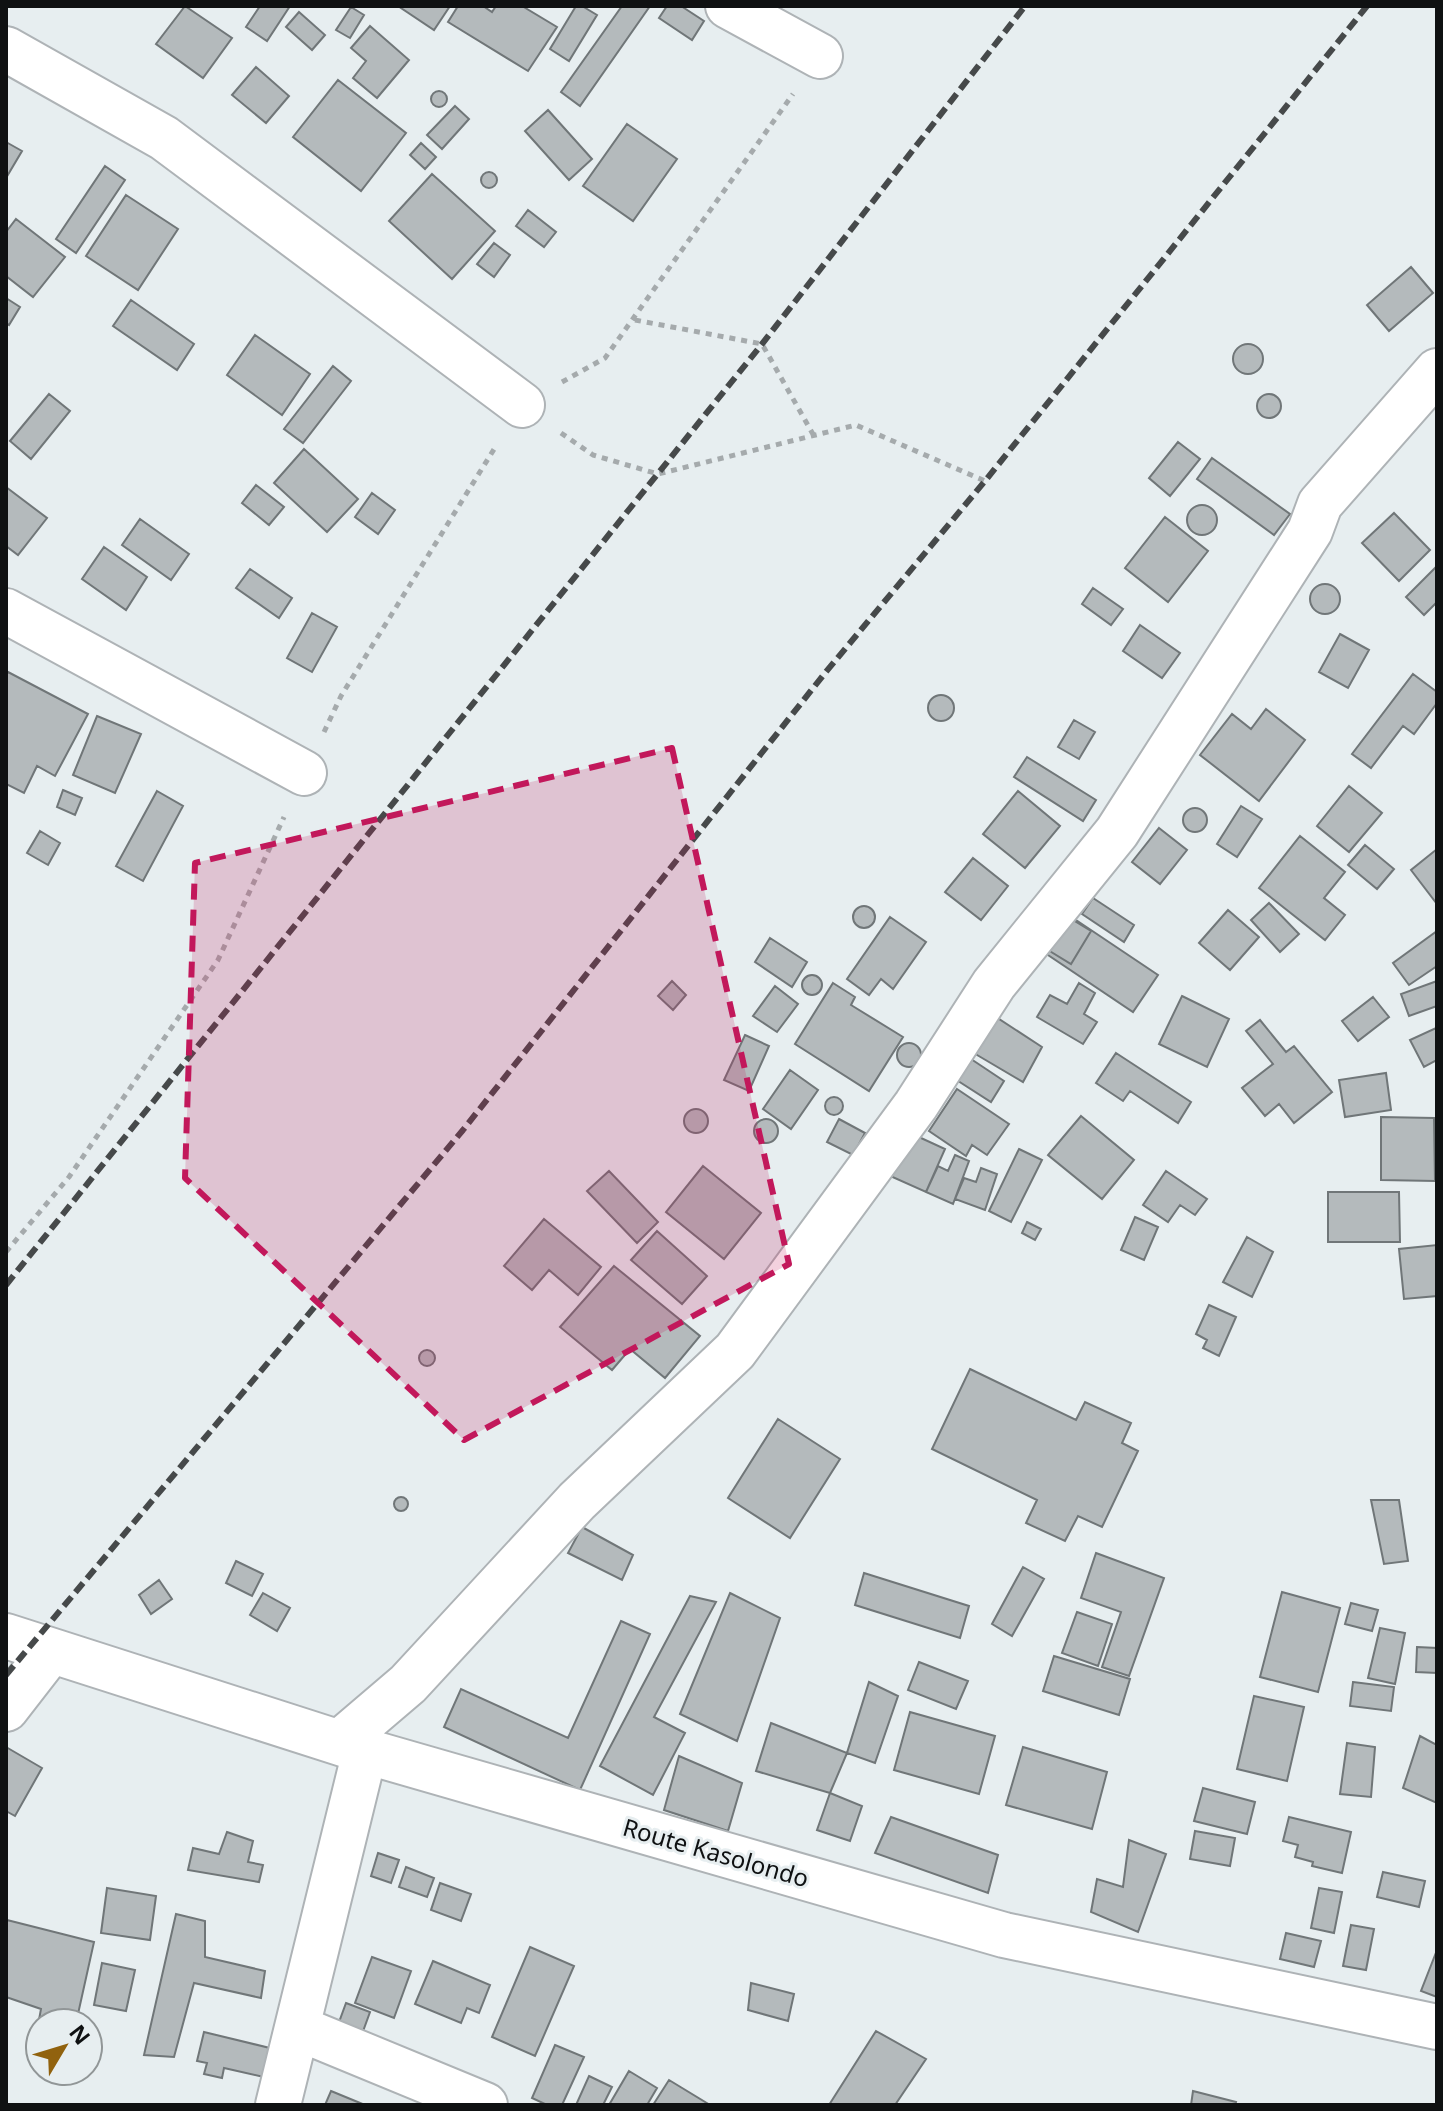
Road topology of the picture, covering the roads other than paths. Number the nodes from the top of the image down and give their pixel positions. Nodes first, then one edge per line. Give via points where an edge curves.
1 (728, 6) edge
2 (6, 49) edge
3 (820, 56) road end
4 (1437, 371) edge
5 (522, 405) road end
6 (6, 611) edge
7 (304, 773) road end
8 (6, 1636) edge
9 (51, 1651) junction
10 (6, 1709) edge
11 (352, 1747) junction
12 (1437, 2027) edge
13 (298, 2028) junction
14 (278, 2105) edge
15 (485, 2105) edge

1 - 3 street
2 - 5 street via 164,138
4 - 11 street via 1320,504 1310,531 1117,832 994,984 916,1105 735,1351 577,1501
6 - 7 street
8 - 9 street, Route Kasolondo
9 - 10 street
9 - 11 street, Route Kasolondo
11 - 12 street, Route Kasolondo via 1004,1935
11 - 13 street
13 - 14 street
13 - 15 street

